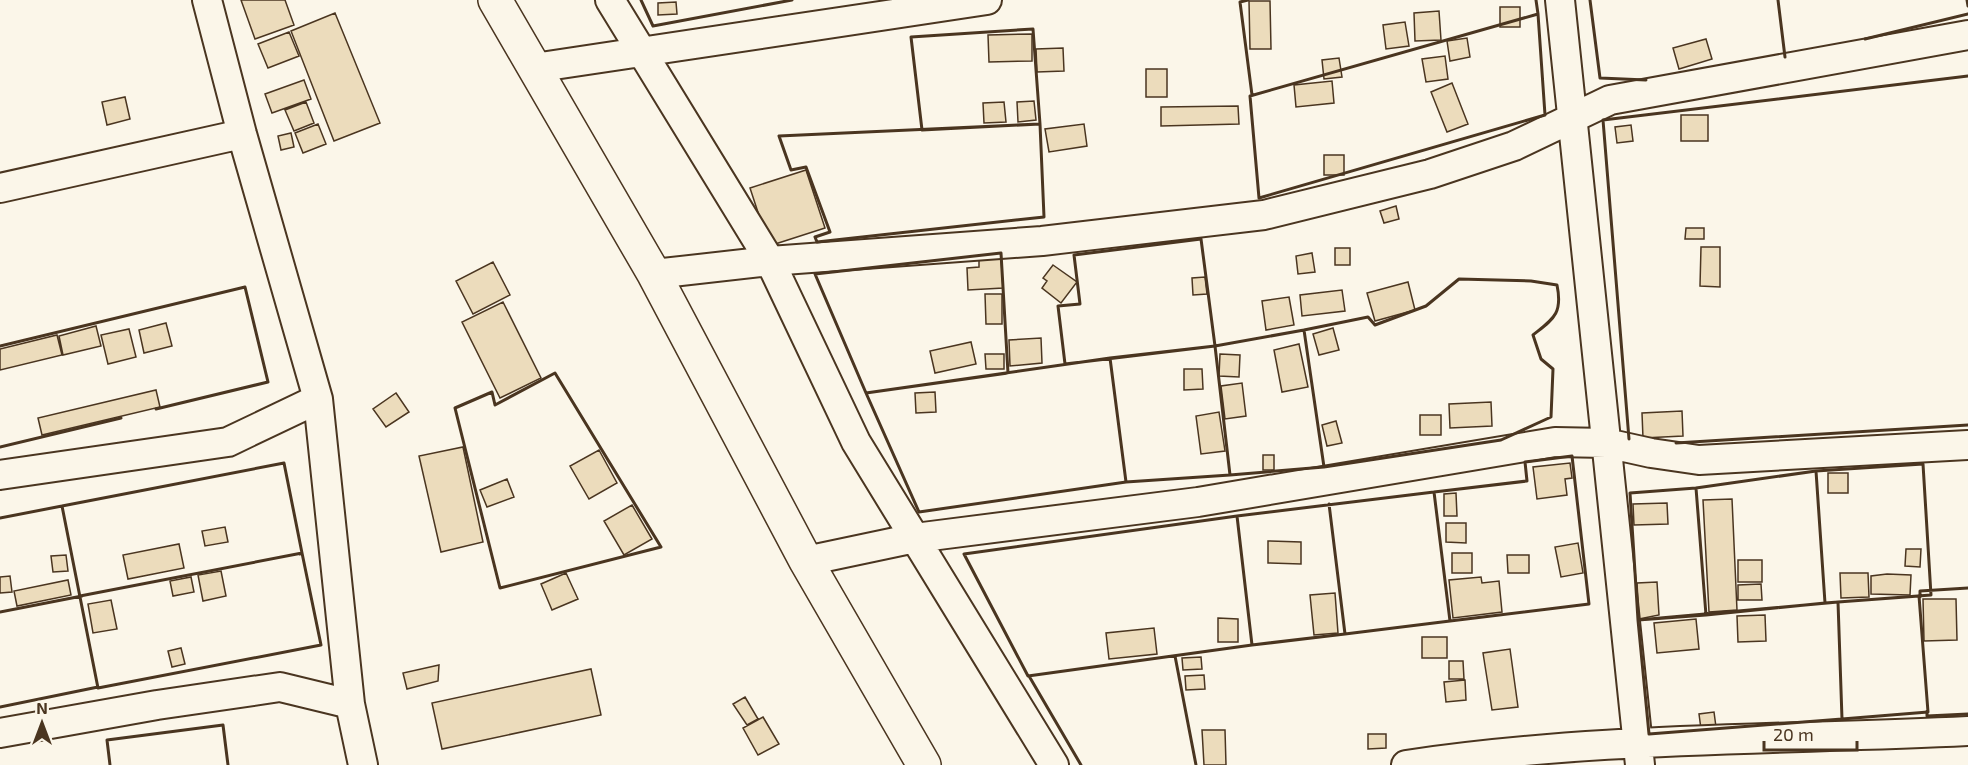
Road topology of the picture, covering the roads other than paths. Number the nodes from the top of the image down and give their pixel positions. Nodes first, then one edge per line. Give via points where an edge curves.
1 (207, 0) edge
2 (495, 0) edge
3 (610, 0) edge
4 (987, 0) edge
5 (1560, 0) edge
6 (1968, 35) edge
7 (640, 50) junction
8 (534, 68) junction
9 (1570, 118) junction
10 (242, 134) junction
11 (0, 188) edge
12 (770, 261) junction
13 (654, 274) junction
14 (318, 399) junction
15 (1606, 443) junction
16 (1968, 446) edge
17 (0, 476) edge
18 (915, 538) junction
19 (806, 561) junction
20 (350, 704) junction
21 (1968, 731) edge
22 (0, 733) edge
23 (1639, 755) edge
24 (363, 765) edge
25 (924, 765) edge
26 (1054, 765) edge
27 (1406, 765) edge

1 - 10 street
2 - 8 main road
3 - 7 street
4 - 7 street
5 - 9 street
6 - 9 street via 1610,100
7 - 8 street
7 - 12 street
8 - 13 main road
9 - 12 street via 1514,146 1430,174 1264,215 1042,241
9 - 15 street
10 - 11 street
10 - 14 street
12 - 13 street
12 - 18 street via 856,442
13 - 19 main road
14 - 17 street via 228,442
14 - 20 street
15 - 16 street via 1699,460
15 - 18 street via 1556,442 1198,502
15 - 23 street
18 - 19 street
18 - 26 street
19 - 25 main road
20 - 22 street via 280,687
20 - 24 street
21 - 23 street
23 - 27 street via 1473,755

